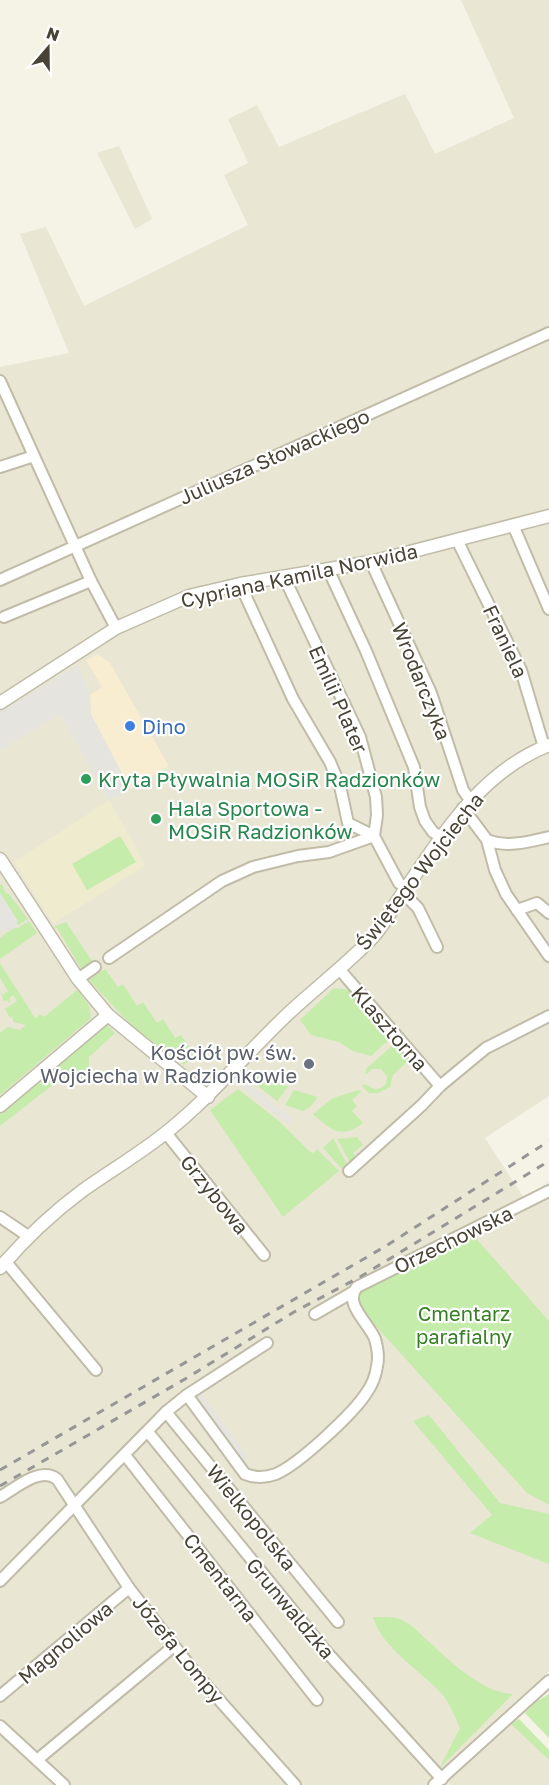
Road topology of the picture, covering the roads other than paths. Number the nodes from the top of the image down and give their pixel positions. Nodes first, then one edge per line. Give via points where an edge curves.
1 (549, 333) edge
2 (0, 381) edge
3 (34, 456) junction
4 (0, 467) edge
5 (549, 516) edge
6 (513, 525) junction
7 (457, 540) junction
8 (76, 547) junction
9 (371, 562) junction
10 (328, 569) junction
11 (284, 577) junction
12 (0, 580) edge
13 (91, 581) junction
14 (240, 584) junction
15 (549, 609) edge
16 (4, 617) dead end
17 (116, 628) junction
18 (0, 703) edge
19 (546, 746) edge
20 (466, 804) junction
21 (374, 836) junction
22 (441, 837) junction
23 (549, 837) edge
24 (487, 840) junction
25 (0, 860) edge
26 (404, 891) junction
27 (517, 910) junction
28 (549, 913) edge
29 (437, 947) dead end
30 (549, 956) edge
31 (109, 958) dead end
32 (95, 967) dead end
33 (340, 970) junction
34 (78, 979) junction
35 (108, 1015) junction
36 (549, 1016) edge
37 (440, 1086) junction
38 (208, 1097) junction
39 (0, 1106) edge
40 (166, 1133) junction
41 (349, 1171) dead end
42 (549, 1191) edge
43 (0, 1217) edge
44 (28, 1236) junction
45 (264, 1255) dead end
46 (3, 1265) edge
47 (355, 1289) junction
48 (315, 1314) dead end
49 (267, 1343) dead end
50 (96, 1370) dead end
51 (187, 1395) junction
52 (166, 1412) junction
53 (148, 1432) junction
54 (125, 1455) junction
55 (0, 1497) edge
56 (75, 1505) junction
57 (0, 1581) edge
58 (129, 1588) junction
59 (338, 1622) dead end
60 (174, 1646) junction
61 (549, 1681) edge
62 (0, 1696) edge
63 (318, 1700) dead end
64 (0, 1726) edge
65 (37, 1760) junction
66 (438, 1782) edge
67 (64, 1785) edge
68 (295, 1785) edge

1 - 8 street, Juliusza Słowackiego
2 - 3 street
3 - 4 street
3 - 8 street
5 - 6 street, Cypriana Kamila Norwida
6 - 7 street, Cypriana Kamila Norwida
6 - 15 street
7 - 9 street, Cypriana Kamila Norwida
7 - 19 street, Franiela via 522,670
8 - 12 street, Juliusza Słowackiego
8 - 13 street
9 - 10 street, Cypriana Kamila Norwida
9 - 20 street, Wrodarczyka via 431,693
10 - 11 street, Cypriana Kamila Norwida
10 - 22 street via 414,767 424,821
11 - 14 street, Cypriana Kamila Norwida
11 - 21 street, Emilii Plater via 360,737 376,797
13 - 16 street
13 - 17 street
14 - 17 street, Cypriana Kamila Norwida via 189,596
14 - 21 street via 293,699 330,762 348,823
17 - 18 street, Cypriana Kamila Norwida
19 - 20 street, Świętego Wojciecha via 507,768
20 - 22 street, Świętego Wojciecha
20 - 24 street, Wrodarczyka
21 - 26 street
21 - 31 street via 329,852 253,867 222,881
22 - 26 street, Świętego Wojciecha
23 - 24 street via 506,844
24 - 27 street via 495,870
25 - 34 street
26 - 29 street via 418,908
26 - 33 street, Świętego Wojciecha via 374,937
27 - 28 street via 537,903
27 - 30 street
32 - 34 street
33 - 37 street, Klasztorna
33 - 38 street, Świętego Wojciecha via 290,1012
34 - 35 street
35 - 38 street
35 - 39 street
36 - 37 street via 486,1048
37 - 41 street
38 - 40 street, Świętego Wojciecha
40 - 44 street, Świętego Wojciecha via 81,1192
40 - 45 street, Grzybowa
42 - 47 street, Orzechowska
43 - 44 street
44 - 46 street, Świętego Wojciecha
46 - 50 street
47 - 48 street, Orzechowska
47 - 51 street via 352,1302 375,1340 377,1367 369,1390 354,1409 292,1465 274,1475 255,1478 245,1474
49 - 51 street
51 - 52 street
52 - 53 street
52 - 59 street, Wielkopolska
53 - 54 street
53 - 66 street, Grunwaldzka
54 - 56 street
54 - 63 street, Cmentarna
55 - 56 street, Józefa Lompy via 41,1474 51,1475
56 - 57 street
56 - 58 street, Józefa Lompy
58 - 60 street, Józefa Lompy
58 - 62 street, Magnoliowa
60 - 65 street
60 - 68 street, Józefa Lompy
61 - 66 street
64 - 65 street
65 - 67 street

